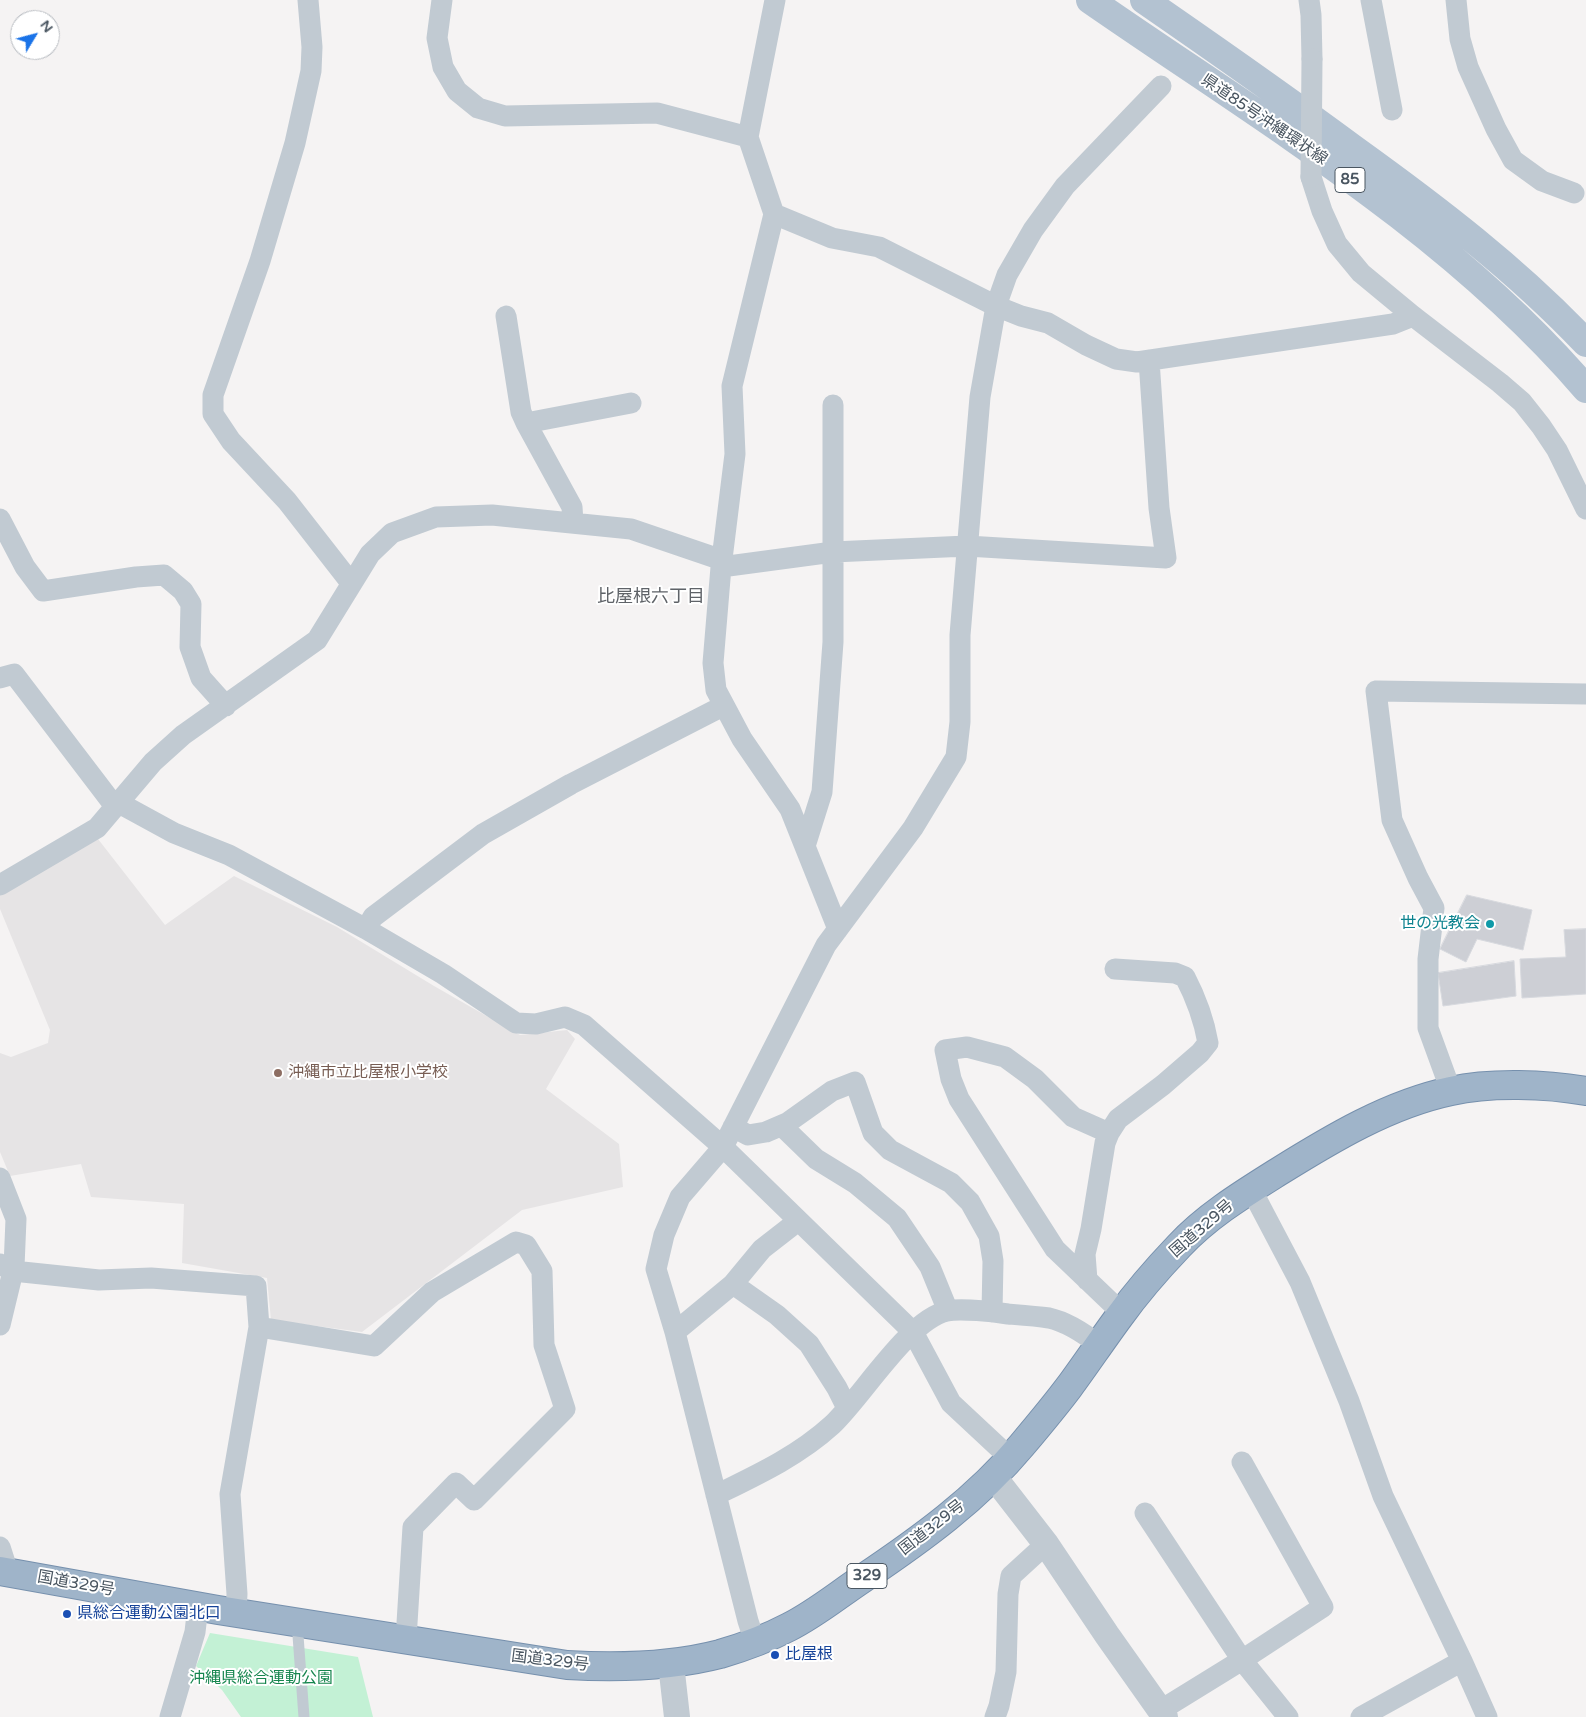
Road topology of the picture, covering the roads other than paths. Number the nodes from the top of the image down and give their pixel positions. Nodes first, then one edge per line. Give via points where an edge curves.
1 (308, 0) edge
2 (442, 0) edge
3 (775, 0) edge
4 (1090, 0) edge
5 (1144, 0) edge
6 (1308, 0) edge
7 (1371, 0) edge
8 (1456, 0) edge
9 (1161, 86) dead end
10 (1392, 110) dead end
11 (748, 137) junction
12 (1574, 193) dead end
13 (774, 214) junction
14 (996, 306) junction
15 (506, 316) dead end
16 (1413, 316) junction
17 (1586, 343) edge
18 (1149, 360) junction
19 (1586, 389) edge
20 (631, 403) dead end
21 (833, 405) dead end
22 (526, 423) junction
23 (1586, 509) edge
24 (0, 519) edge
25 (573, 523) junction
26 (967, 546) junction
27 (833, 552) junction
28 (722, 564) junction
29 (351, 583) junction
30 (0, 678) edge
31 (1586, 694) edge
32 (226, 706) junction
33 (723, 706) junction
34 (119, 803) junction
35 (805, 846) junction
36 (0, 885) edge
37 (366, 928) junction
38 (838, 929) junction
39 (1115, 969) dead end
40 (1586, 1090) edge
41 (1452, 1091) junction
42 (782, 1126) junction
43 (733, 1127) junction
44 (1109, 1133) junction
45 (723, 1147) junction
46 (0, 1178) edge
47 (1251, 1189) junction
48 (798, 1220) junction
49 (7, 1268) edge
50 (1087, 1280) junction
51 (734, 1284) junction
52 (948, 1311) junction
53 (992, 1312) junction
54 (1122, 1313) junction
55 (0, 1325) edge
56 (259, 1327) junction
57 (674, 1332) junction
58 (913, 1332) junction
59 (1099, 1345) junction
60 (847, 1408) junction
61 (1242, 1462) dead end
62 (1002, 1468) junction
63 (716, 1495) junction
64 (1145, 1513) dead end
65 (1046, 1544) junction
66 (0, 1547) edge
67 (4, 1572) edge
68 (198, 1606) junction
69 (236, 1612) junction
70 (297, 1622) junction
71 (406, 1639) junction
72 (755, 1642) junction
73 (1242, 1660) junction
74 (1462, 1661) junction
75 (672, 1664) junction
76 (1163, 1713) edge
77 (170, 1717) edge
78 (304, 1717) edge
79 (676, 1717) edge
80 (995, 1717) edge
81 (1288, 1717) edge
82 (1361, 1717) edge
83 (1487, 1717) edge

1 - 29 street via 311,71 295,143 260,261 213,395 213,414 231,441 287,501
2 - 11 street via 437,38 443,68 457,91 478,108 505,116 657,113
3 - 11 street
4 - 19 main road, 県道85号沖縄環状線 / 85 via 1411,225 1494,295
5 - 17 main road, 県道85号沖縄環状線 / 85 via 1449,219 1520,277
6 - 16 street, bridge via 1312,59 1310,177 1337,244 1361,273
7 - 10 street
8 - 12 street via 1460,38 1468,67 1513,160 1542,181
9 - 14 street via 1065,186 1033,230 1007,275
11 - 13 street
13 - 14 street via 832,238 880,247
13 - 28 street via 732,386 735,454
14 - 18 street via 1048,323 1116,359
14 - 26 street via 980,397
15 - 22 street via 521,412
16 - 18 street via 1393,324
16 - 23 street via 1522,402 1557,450
18 - 26 street via 1159,508 1166,558
20 - 22 street
21 - 27 street
22 - 25 street via 572,507
24 - 32 street via 26,567 44,590 164,575 183,591 191,604 190,647 201,678
25 - 28 street via 631,529
25 - 29 street via 492,515 436,517 392,533 370,554
26 - 27 street
26 - 38 street via 956,757 914,828
27 - 28 street
27 - 35 street via 833,642 822,792
28 - 33 street via 713,663 716,690
29 - 32 street via 317,640
30 - 34 street via 14,674 110,800
31 - 41 street via 1376,691 1392,820 1434,908 1428,959 1428,1028
32 - 34 street via 183,735 153,762
33 - 35 street via 790,809
33 - 37 street via 482,834 373,917
34 - 36 street via 97,828
34 - 37 street via 174,833 229,855
35 - 38 street
37 - 45 street via 516,1023 536,1024 565,1017 584,1025
38 - 43 street via 826,945
39 - 44 street via 1185,977 1205,1026 1208,1043 1200,1054 1118,1119
40 - 41 highway, 国道329号 / 329 via 1513,1085
41 - 47 highway, 国道329号 / 329 via 1411,1103 1358,1126
42 - 43 street via 748,1135
42 - 52 street via 816,1160 855,1183 897,1218 930,1267
42 - 53 street via 832,1091 855,1082 873,1133 890,1150 951,1183 970,1202 989,1236 994,1262
43 - 45 street
44 - 50 street via 1085,1254
44 - 50 street via 1073,1117 1035,1079 1005,1057 967,1047 945,1050 959,1098 1055,1249
45 - 48 street
45 - 57 street via 680,1197 664,1235 656,1269
46 - 49 street via 16,1219
47 - 54 highway, 国道329号 / 329 via 1180,1244
47 - 74 street via 1300,1282 1349,1401 1383,1496
48 - 51 street via 762,1249
48 - 58 street
49 - 55 street
49 - 56 street via 100,1280 152,1278 256,1286
50 - 54 street
51 - 57 street
51 - 60 street via 777,1315 809,1344
52 - 53 street
52 - 58 street via 930,1318
53 - 59 street via 1051,1318 1083,1333
54 - 59 highway, 国道329号 / 329
56 - 69 street via 230,1494
56 - 71 street via 374,1346 432,1292 516,1242 526,1245 542,1271 544,1346 565,1410 474,1500 456,1483 413,1527
57 - 63 street
58 - 60 street
58 - 62 street via 952,1403
59 - 62 highway, 国道329号 / 329
60 - 63 street via 802,1450
61 - 73 street via 1324,1607
62 - 65 street
62 - 72 highway, 国道329号 / 329 via 909,1548 790,1627
63 - 72 street
64 - 73 street
65 - 76 street
65 - 80 street via 1011,1576 1006,1672
66 - 67 street
67 - 68 highway, 国道329号 / 329
68 - 69 highway, 国道329号 / 329
68 - 77 street via 196,1632
69 - 70 highway, 国道329号 / 329
70 - 71 highway, 国道329号 / 329
70 - 78 lane
71 - 75 highway, 国道329号 / 329 via 567,1665
72 - 75 highway, 国道329号 / 329
73 - 76 street
73 - 81 street
74 - 82 street
74 - 83 street
75 - 79 street

